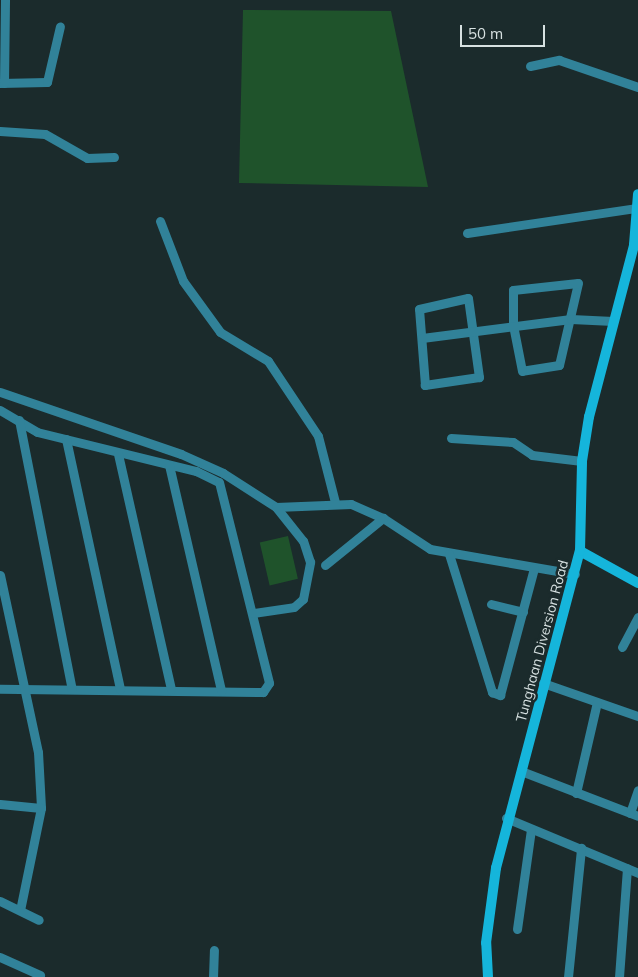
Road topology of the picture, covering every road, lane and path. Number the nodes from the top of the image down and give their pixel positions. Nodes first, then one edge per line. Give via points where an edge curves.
1 (5, 0) edge
2 (60, 26) dead end
3 (530, 66) dead end
4 (2, 83) edge
5 (638, 87) edge
6 (0, 130) edge
7 (114, 157) dead end
8 (638, 194) edge
9 (637, 208) edge
10 (160, 221) dead end
11 (467, 234) dead end
12 (571, 319) junction
13 (614, 321) junction
14 (513, 325) junction
15 (476, 332) junction
16 (422, 338) junction
17 (0, 392) edge
18 (0, 410) edge
19 (18, 420) junction
20 (451, 438) dead end
21 (66, 440) junction
22 (118, 454) junction
23 (582, 461) junction
24 (169, 465) junction
25 (336, 502) junction
26 (276, 507) junction
27 (383, 518) junction
28 (580, 551) junction
29 (448, 554) junction
30 (324, 565) dead end
31 (534, 568) junction
32 (575, 574) junction
33 (0, 575) edge
34 (638, 583) edge
35 (492, 604) dead end
36 (523, 612) junction
37 (253, 613) junction
38 (638, 617) edge
39 (622, 647) dead end
40 (543, 683) junction
41 (24, 688) junction
42 (0, 689) edge
43 (72, 689) junction
44 (120, 689) junction
45 (171, 689) junction
46 (221, 691) junction
47 (597, 702) junction
48 (638, 716) edge
49 (521, 771) junction
50 (638, 790) edge
51 (576, 793) junction
52 (0, 804) edge
53 (41, 808) junction
54 (634, 815) edge
55 (506, 818) junction
56 (531, 830) junction
57 (581, 848) junction
58 (627, 868) junction
59 (638, 872) edge
60 (0, 901) edge
61 (20, 910) junction
62 (39, 920) dead end
63 (517, 929) dead end
64 (214, 950) dead end
65 (0, 957) edge
66 (40, 975) dead end
67 (213, 977) edge
68 (488, 977) edge
69 (568, 977) edge
70 (619, 977) edge

1 - 4 street
2 - 4 street via 47,82
3 - 5 street via 558,60
6 - 7 street via 45,134 87,158
8 - 9 street, Tunghaan Diversion Road
9 - 11 street
9 - 13 street, Tunghaan Diversion Road via 634,245
10 - 25 street via 183,281 220,332 268,361 318,436
12 - 13 street
12 - 14 street
12 - 14 street via 559,365 526,373 520,370
12 - 14 street via 579,287 576,282 514,290
13 - 23 street, Tunghaan Diversion Road
14 - 15 street
15 - 16 street
15 - 16 street via 468,298 420,307
15 - 16 street via 478,379 428,386 424,384
17 - 26 street via 181,454 224,473
18 - 19 street
19 - 21 street via 28,428
19 - 43 street
20 - 23 street via 513,442 532,455
21 - 22 street
21 - 44 street
22 - 24 street
22 - 45 street
23 - 28 street, Tunghaan Diversion Road
24 - 37 street via 219,482
24 - 46 street
25 - 26 street
25 - 27 street
26 - 37 street via 303,541 308,555 303,599 294,607
27 - 29 street via 430,549
27 - 30 street
28 - 32 street, Tunghaan Diversion Road
28 - 34 street
29 - 31 street
29 - 36 street via 492,692 500,695
31 - 32 street
31 - 36 street
32 - 40 street, Tunghaan Diversion Road
33 - 41 street
35 - 36 street
37 - 46 street via 267,688 264,692
38 - 39 street
40 - 47 street
40 - 49 street, Tunghaan Diversion Road
41 - 42 street
41 - 43 street
41 - 53 street via 38,752
43 - 44 street
44 - 45 street
45 - 46 street
47 - 48 street
47 - 51 street
49 - 51 street
49 - 55 street, Tunghaan Diversion Road
50 - 54 street
51 - 54 street
52 - 53 street
53 - 61 street
55 - 56 street
55 - 68 street, Tunghaan Diversion Road via 486,943
56 - 57 street
56 - 63 street
57 - 58 street
57 - 69 street
58 - 59 street
58 - 70 street
60 - 61 street
61 - 62 street
64 - 67 street
65 - 66 street

